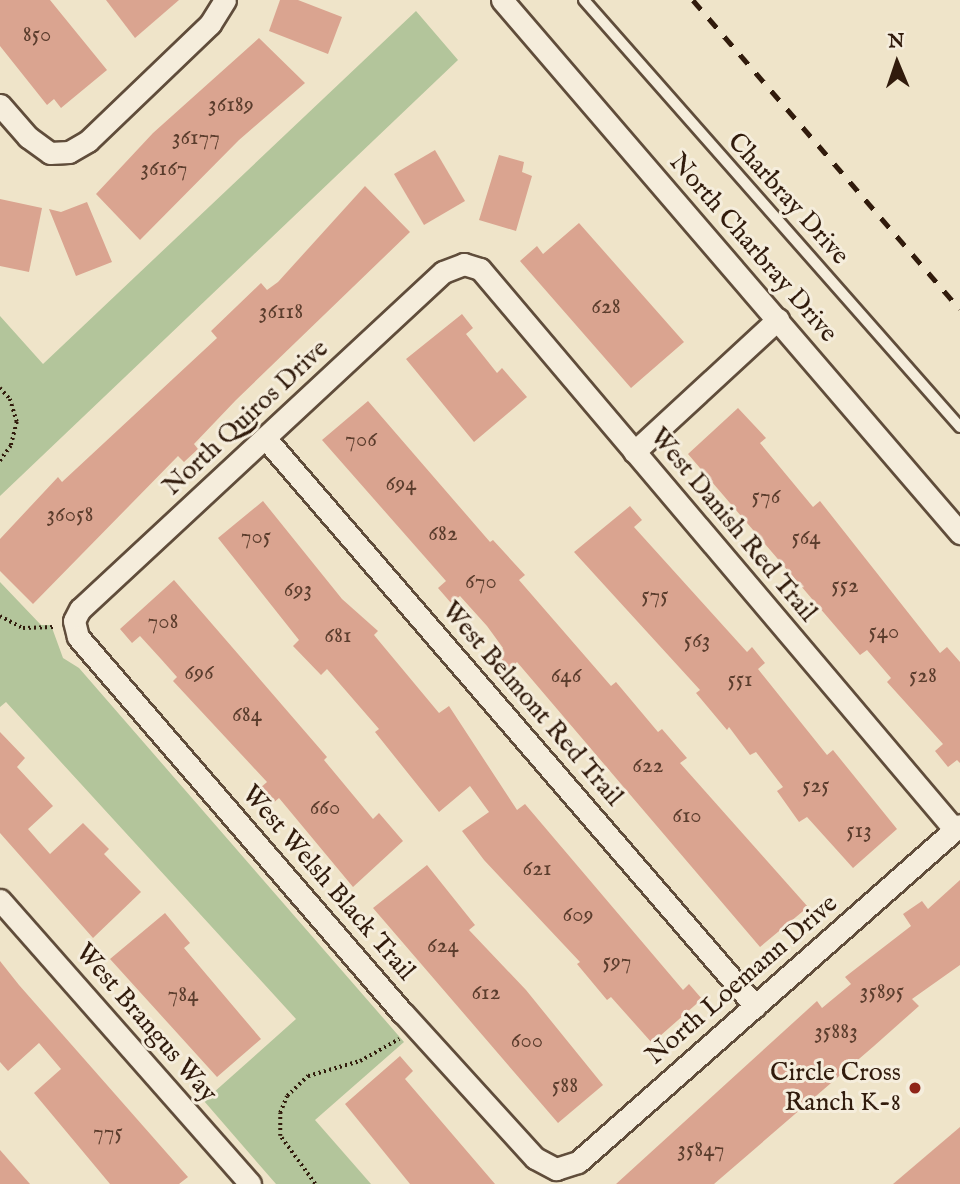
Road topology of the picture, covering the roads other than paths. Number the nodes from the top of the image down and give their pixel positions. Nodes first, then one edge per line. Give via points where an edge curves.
1 (225, 0) edge
2 (502, 0) edge
3 (584, 0) edge
4 (0, 105) edge
5 (464, 264) joint
6 (778, 319) junction
7 (960, 427) edge
8 (266, 439) junction
9 (634, 452) junction
10 (960, 533) edge
11 (65, 624) joint
12 (957, 827) edge
13 (0, 900) edge
14 (755, 1006) junction
15 (555, 1169) joint
16 (250, 1184) edge

1 - 4 street via 210,24 88,141 69,152 51,153 28,137
2 - 6 street, North Charbray Drive
3 - 7 lane, Charbray Drive
5 - 8 street, North Quiros Drive via 443,272
5 - 9 street, West Danish Red Trail via 480,269
6 - 9 street
6 - 10 street, North Charbray Drive
8 - 11 street, North Quiros Drive
8 - 14 street, West Belmont Red Trail
9 - 12 street, West Danish Red Trail
11 - 15 street, West Welsh Black Trail via 394,1002 535,1158
12 - 14 street, North Loemann Drive
13 - 16 street, West Brangus Way
14 - 15 street, North Loemann Drive via 578,1162

